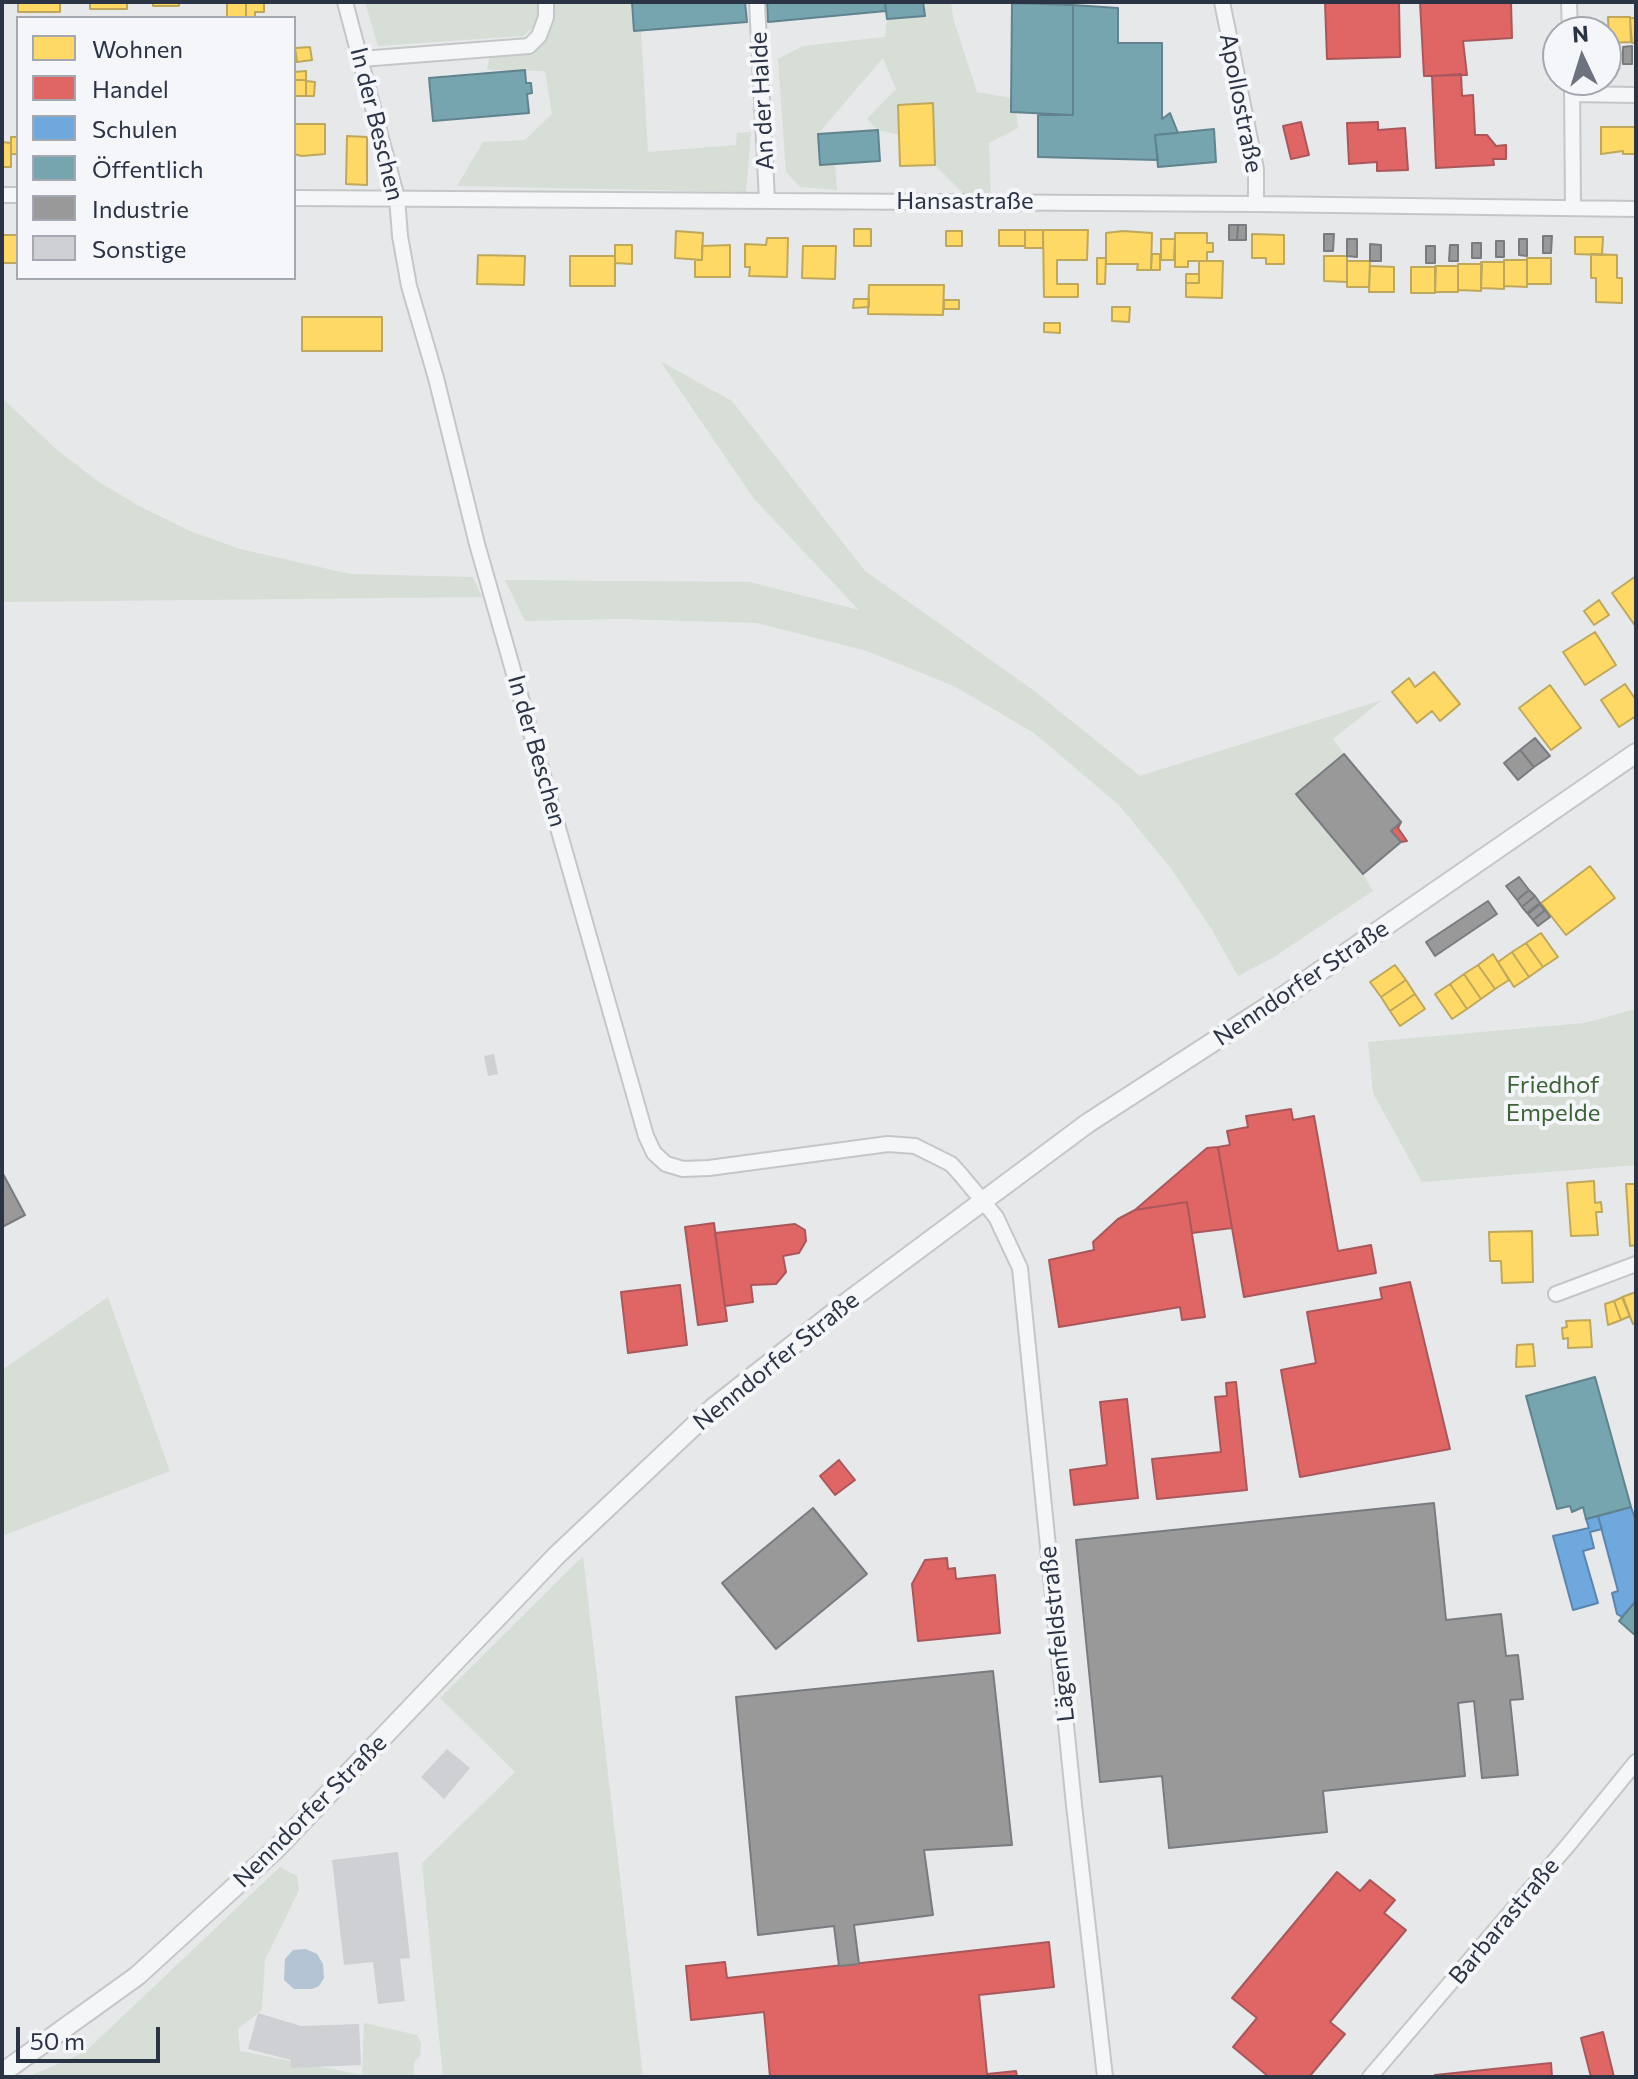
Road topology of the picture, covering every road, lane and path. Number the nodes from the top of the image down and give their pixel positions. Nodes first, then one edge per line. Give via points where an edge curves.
1 (345, 2) edge
2 (546, 2) edge
3 (757, 2) edge
4 (1222, 2) edge
5 (361, 59) junction
6 (1572, 96) edge
7 (296, 198) edge
8 (397, 198) junction
9 (767, 200) junction
10 (1256, 204) junction
11 (1573, 208) junction
12 (1636, 209) edge
13 (1636, 753) edge
14 (982, 1200) junction
15 (1636, 1264) edge
16 (1556, 1294) dead end
17 (1636, 1762) edge
18 (2, 2073) edge
19 (1105, 2077) edge
20 (1370, 2077) edge

1 - 5 street, In der Beschen
2 - 5 street via 539,36 529,46
3 - 9 street, An der Halde
4 - 10 street, Apollostraße via 1256,169
5 - 8 street, In der Beschen
6 - 11 street
7 - 8 street, Hansastraße
8 - 9 street, Hansastraße
8 - 14 street, In der Beschen via 409,286 477,544 654,1153 683,1169 888,1144 915,1146 951,1164
9 - 10 street, Hansastraße
10 - 11 street, Hansastraße
11 - 12 street, Hansastraße
13 - 14 street, Nenndorfer Straße
14 - 18 street, Nenndorfer Straße via 713,1408 557,1555 276,1849 137,1976
14 - 19 street, Lägenfeldstraße via 1020,1268
15 - 16 street
17 - 20 street, Barbarastraße

